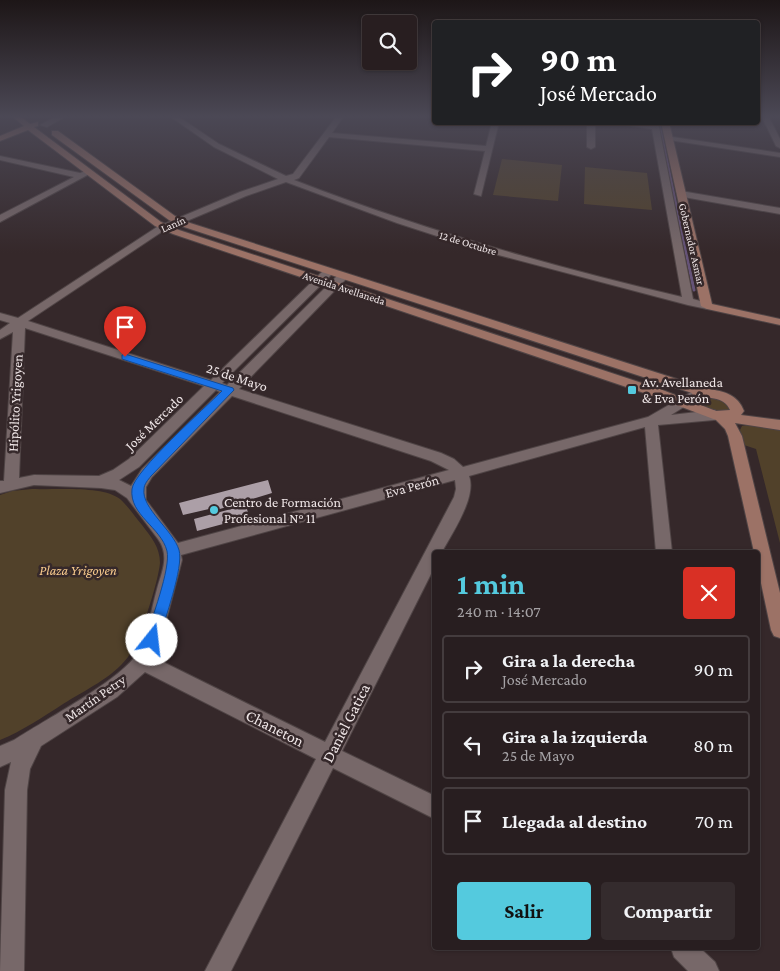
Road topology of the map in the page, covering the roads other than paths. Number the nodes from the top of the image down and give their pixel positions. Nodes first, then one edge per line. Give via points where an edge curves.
1 (23, 162) edge
2 (75, 162) edge
3 (95, 162) edge
4 (253, 162) edge
5 (258, 162) edge
6 (307, 162) edge
7 (487, 162) edge
8 (661, 162) edge
9 (674, 162) edge
10 (103, 168) junction
11 (86, 174) junction
12 (291, 179) junction
13 (478, 194) dead end
14 (681, 194) junction
15 (780, 211) edge
16 (0, 219) edge
17 (178, 221) junction
18 (164, 227) junction
19 (324, 276) junction
20 (338, 280) junction
21 (687, 298) junction
22 (706, 303) junction
23 (0, 316) edge
24 (780, 316) edge
25 (19, 322) junction
26 (780, 322) edge
27 (0, 335) edge
28 (213, 385) junction
29 (229, 390) junction
30 (693, 396) junction
31 (720, 416) junction
32 (651, 421) junction
33 (780, 425) edge
34 (460, 473) junction
35 (101, 482) junction
36 (6, 485) edge
37 (138, 502) junction
38 (434, 550) edge
39 (664, 550) edge
40 (173, 551) junction
41 (432, 554) edge
42 (780, 630) edge
43 (142, 661) junction
44 (36, 738) junction
45 (329, 755) junction
46 (0, 757) edge
47 (432, 806) edge
48 (10, 971) edge
49 (218, 971) edge

1 - 11 street
2 - 11 street, Avenida Avellaneda
3 - 10 street, Avenida Avellaneda
4 - 12 street, 12 de Octubre
5 - 12 street, 12 de Octubre
6 - 12 street
7 - 13 street
8 - 21 street, Gobernador Asmar
9 - 14 street, Gobernador Asmar
10 - 11 street via 90,169
10 - 17 street, Avenida Avellaneda
11 - 16 street
11 - 18 street, Avenida Avellaneda
12 - 17 street, Lanín via 246,193
12 - 21 street, 12 de Octubre via 391,218 459,240 541,264
14 - 15 street
14 - 22 street, Gobernador Asmar
17 - 18 street, Lanín
17 - 19 street, Avenida Avellaneda
18 - 19 street, Avenida Avellaneda
18 - 25 street, Lanín
19 - 20 street, Avenida Avellaneda
19 - 28 street, José Mercado
20 - 29 street
20 - 30 street, Avenida Avellaneda
20 - 30 street, Avenida Avellaneda
21 - 22 street, 12 de Octubre
22 - 24 street, 12 de Octubre
22 - 26 street, 12 de Octubre
23 - 25 street, 25 de Mayo
25 - 27 street, Lanín
25 - 28 street, 25 de Mayo
25 - 36 street, Hipólito Yrigoyen
28 - 29 street, 25 de Mayo
28 - 35 street, José Mercado via 134,463
29 - 34 street, 25 de Mayo via 444,460
29 - 37 street via 143,477 138,487
30 - 31 street via 691,403 698,409
30 - 31 street, Avenida Avellaneda via 723,397 736,405 736,413
30 - 32 street, Eva Perón
31 - 32 street, Eva Perón
31 - 33 street
31 - 42 street via 735,436
32 - 34 street, Eva Perón
32 - 39 street
34 - 38 street, Daniel Gatica via 465,486 462,496
34 - 40 street, Eva Perón
35 - 36 street via 34,480
35 - 37 street via 126,489
37 - 40 street via 164,534
40 - 43 street, Martín Petry via 172,570 150,645
41 - 45 street, Daniel Gatica
43 - 44 street, Martín Petry via 110,690
43 - 45 street, Chaneton
44 - 46 street, Martín Petry
44 - 48 street via 24,756 16,785
45 - 47 street, Chaneton
45 - 49 street, Daniel Gatica

